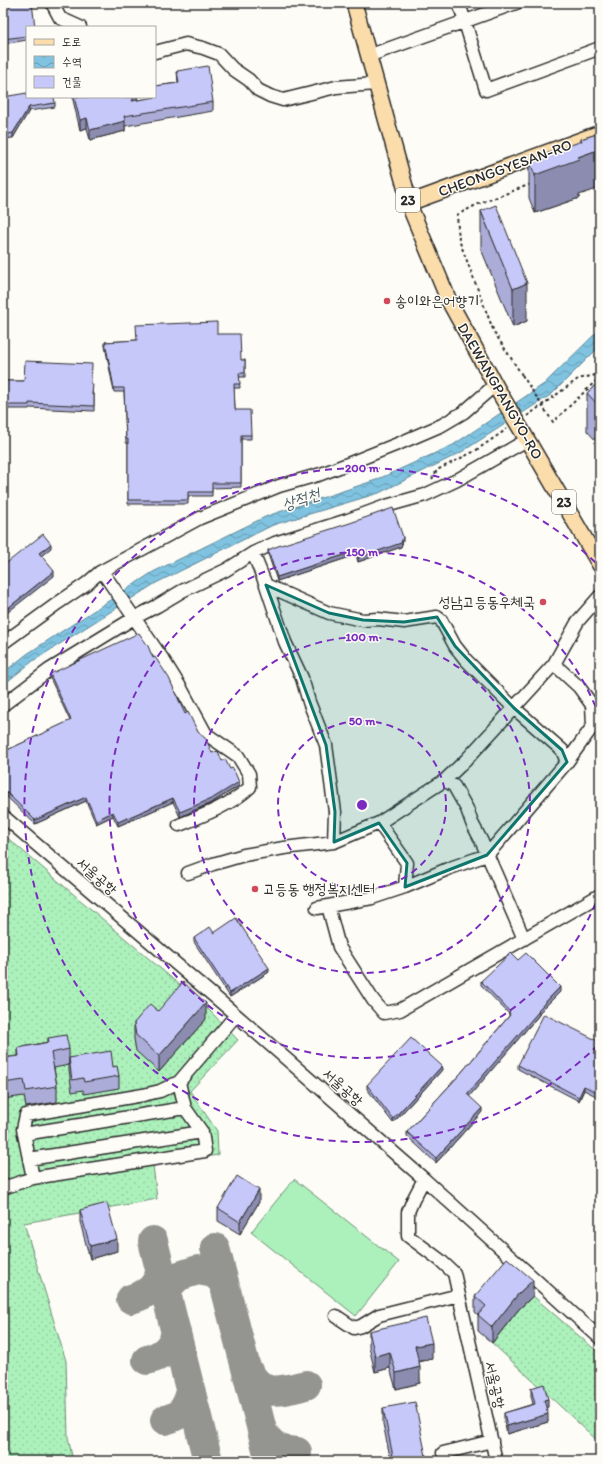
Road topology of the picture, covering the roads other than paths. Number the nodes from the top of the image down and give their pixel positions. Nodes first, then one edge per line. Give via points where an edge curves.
1 (52, 3) edge
2 (354, 3) edge
3 (459, 3) edge
4 (516, 3) edge
5 (465, 22) junction
6 (78, 26) edge
7 (600, 48) edge
8 (156, 52) edge
9 (368, 56) junction
10 (376, 84) junction
11 (600, 133) edge
12 (409, 203) junction
13 (497, 388) junction
14 (525, 436) junction
15 (253, 553) junction
16 (600, 565) edge
17 (103, 575) junction
18 (266, 585) junction
19 (600, 596) edge
20 (132, 615) junction
21 (3, 643) edge
22 (554, 664) junction
23 (3, 705) edge
24 (514, 708) junction
25 (567, 762) junction
26 (445, 780) junction
27 (3, 816) edge
28 (379, 823) junction
29 (179, 825) dead end
30 (334, 842) junction
31 (487, 855) junction
32 (188, 873) dead end
33 (404, 888) junction
34 (600, 895) edge
35 (524, 939) junction
36 (236, 1015) junction
37 (179, 1082) junction
38 (185, 1108) junction
39 (202, 1132) junction
40 (24, 1134) junction
41 (29, 1159) junction
42 (33, 1178) junction
43 (424, 1179) junction
44 (3, 1188) edge
45 (458, 1295) junction
46 (336, 1316) dead end
47 (600, 1338) edge
48 (492, 1441) junction
49 (443, 1453) dead end
50 (496, 1461) edge

1 - 6 street via 60,18
2 - 9 main road, DAEWANGPANGYO-RO / 23
3 - 5 street
4 - 5 street
5 - 7 street via 486,90
5 - 9 street
8 - 10 street via 186,44 219,54 258,90 283,100 336,87
9 - 10 main road, DAEWANGPANGYO-RO / 23
10 - 12 main road, DAEWANGPANGYO-RO / 23
11 - 12 main road, CHEONGGYESAN-RO
12 - 13 main road, DAEWANGPANGYO-RO / 23 via 449,301
13 - 14 main road, DAEWANGPANGYO-RO / 23, bridge
13 - 17 street via 442,425 400,444 321,474 279,486 200,518
14 - 15 street via 457,480 425,494 275,543
14 - 16 main road, DAEWANGPANGYO-RO / 23
15 - 18 street
15 - 20 street via 158,606
17 - 20 street
17 - 21 street via 58,603
18 - 24 street via 329,613 364,620 404,622 437,617 466,660
18 - 30 street via 285,642 302,678 326,745 335,812
19 - 22 street via 578,621
20 - 23 street via 49,670
20 - 29 street via 182,690 206,734 238,756 249,774 250,787 242,796
22 - 24 street
22 - 25 street via 579,687 592,705 593,726
24 - 25 street via 562,750
24 - 26 street
25 - 31 street
26 - 28 street
26 - 31 street via 454,786 467,809
27 - 36 street, 서울공항
28 - 30 street
28 - 33 street via 407,863
30 - 32 street via 244,855
31 - 33 street
31 - 35 street
33 - 35 street via 372,898 323,907 339,948 384,1013 400,1010
34 - 35 street
36 - 37 street
36 - 43 street, 서울공항
37 - 38 street
37 - 40 street via 143,1096 26,1115
38 - 39 street
38 - 40 street
39 - 41 street
39 - 42 street via 205,1151
40 - 41 street
41 - 42 street
42 - 44 street
43 - 45 street, 서울공항 via 408,1212 408,1236 454,1273
43 - 47 street
45 - 46 street via 379,1315 354,1328
45 - 48 street, 서울공항
48 - 49 street
48 - 50 street, 서울공항

